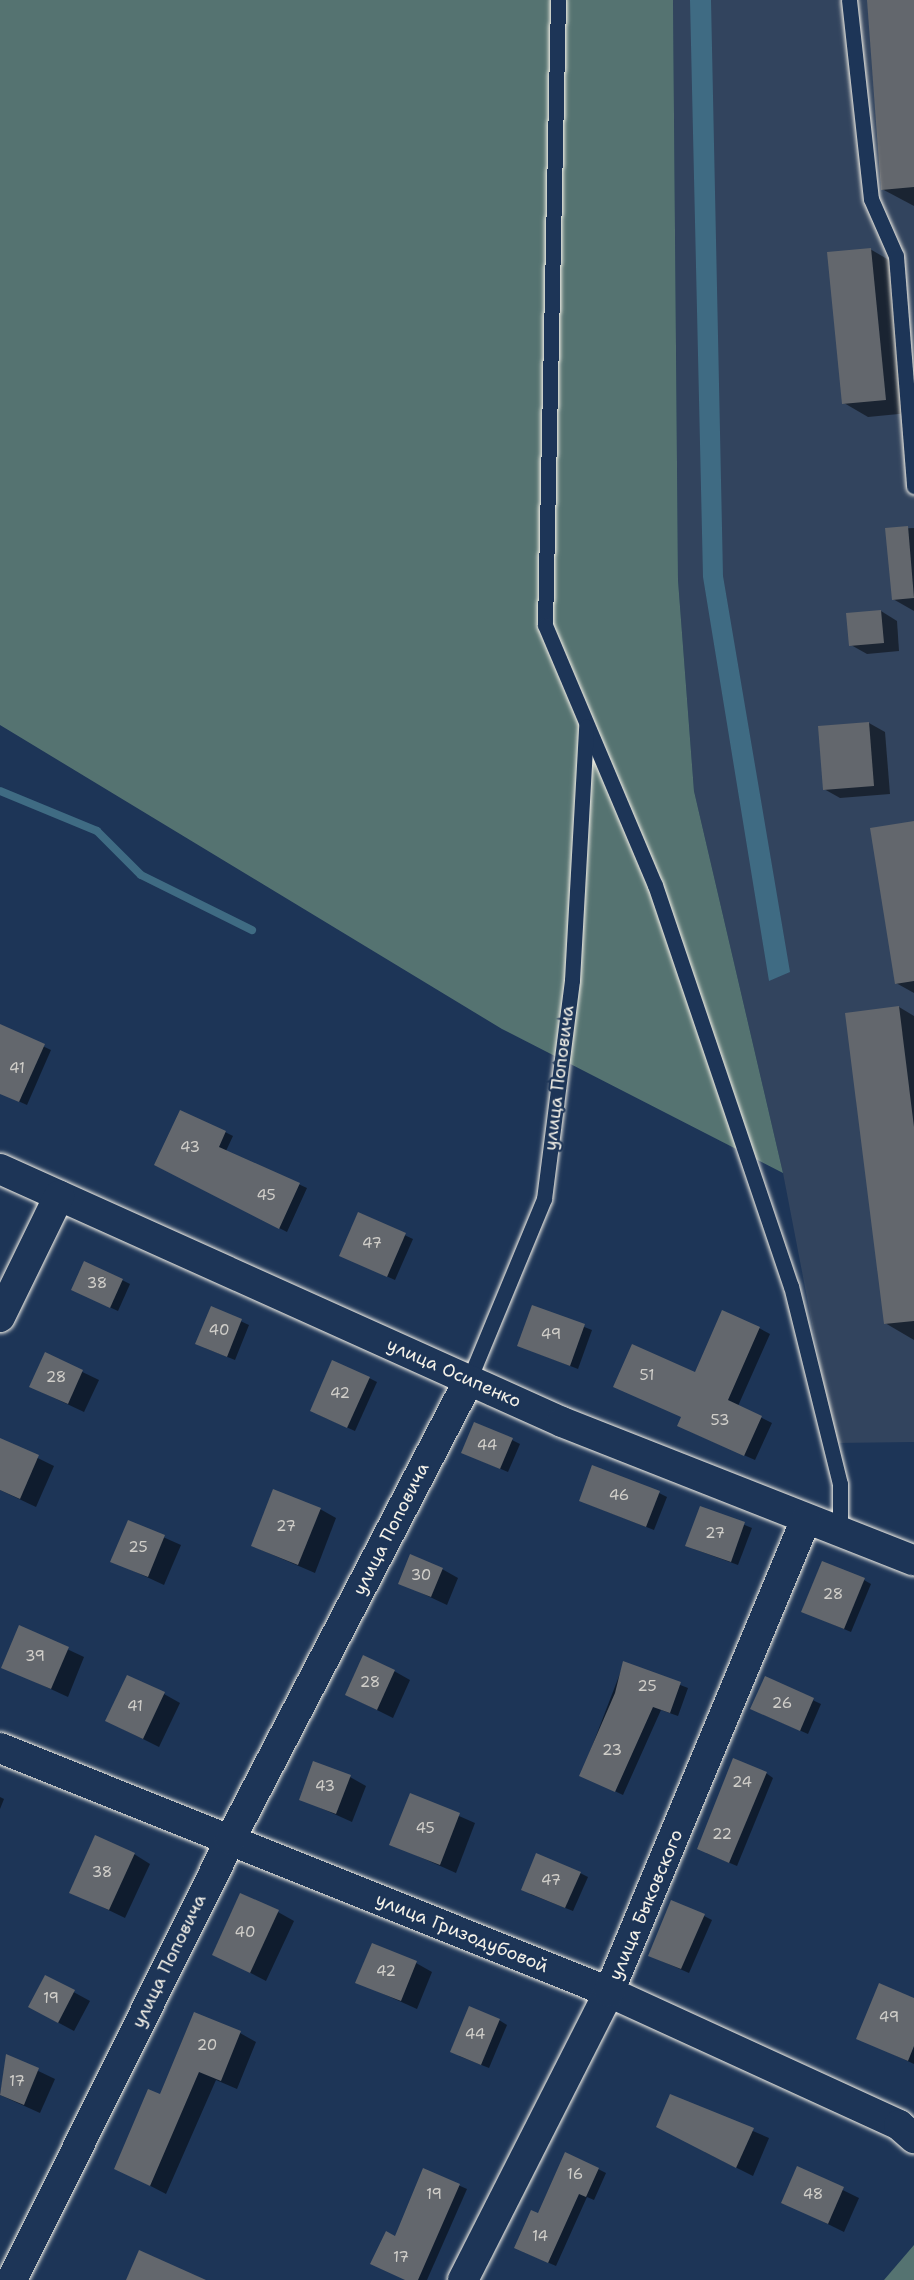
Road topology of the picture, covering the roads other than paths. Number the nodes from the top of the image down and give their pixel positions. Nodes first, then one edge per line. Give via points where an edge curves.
1 (558, 0) edge
2 (849, 0) edge
3 (914, 486) edge
4 (586, 723) junction
5 (0, 1169) edge
6 (59, 1196) junction
7 (0, 1317) edge
8 (469, 1380) junction
9 (806, 1519) junction
10 (840, 1531) junction
11 (914, 1561) edge
12 (0, 1748) edge
13 (230, 1840) junction
14 (609, 1992) junction
15 (914, 2138) edge
16 (12, 2280) edge
17 (464, 2280) edge

1 - 4 lane via 545,625
2 - 3 lane via 871,199 896,256
4 - 8 lane, улица Поповича via 572,980 544,1199
4 - 10 lane via 655,885 791,1286 840,1484
5 - 6 street, улица Осипенко
6 - 7 street
6 - 8 street, улица Осипенко
8 - 9 street, улица Осипенко
8 - 13 street, улица Поповича
9 - 10 street, улица Осипенко
9 - 14 street, улица Быковского
10 - 11 street, улица Осипенко
12 - 13 street, улица Гризодубовой
13 - 14 street, улица Гризодубовой
13 - 16 street, улица Поповича
14 - 15 street, улица Гризодубовой via 899,2125
14 - 17 street, улица Быковского

